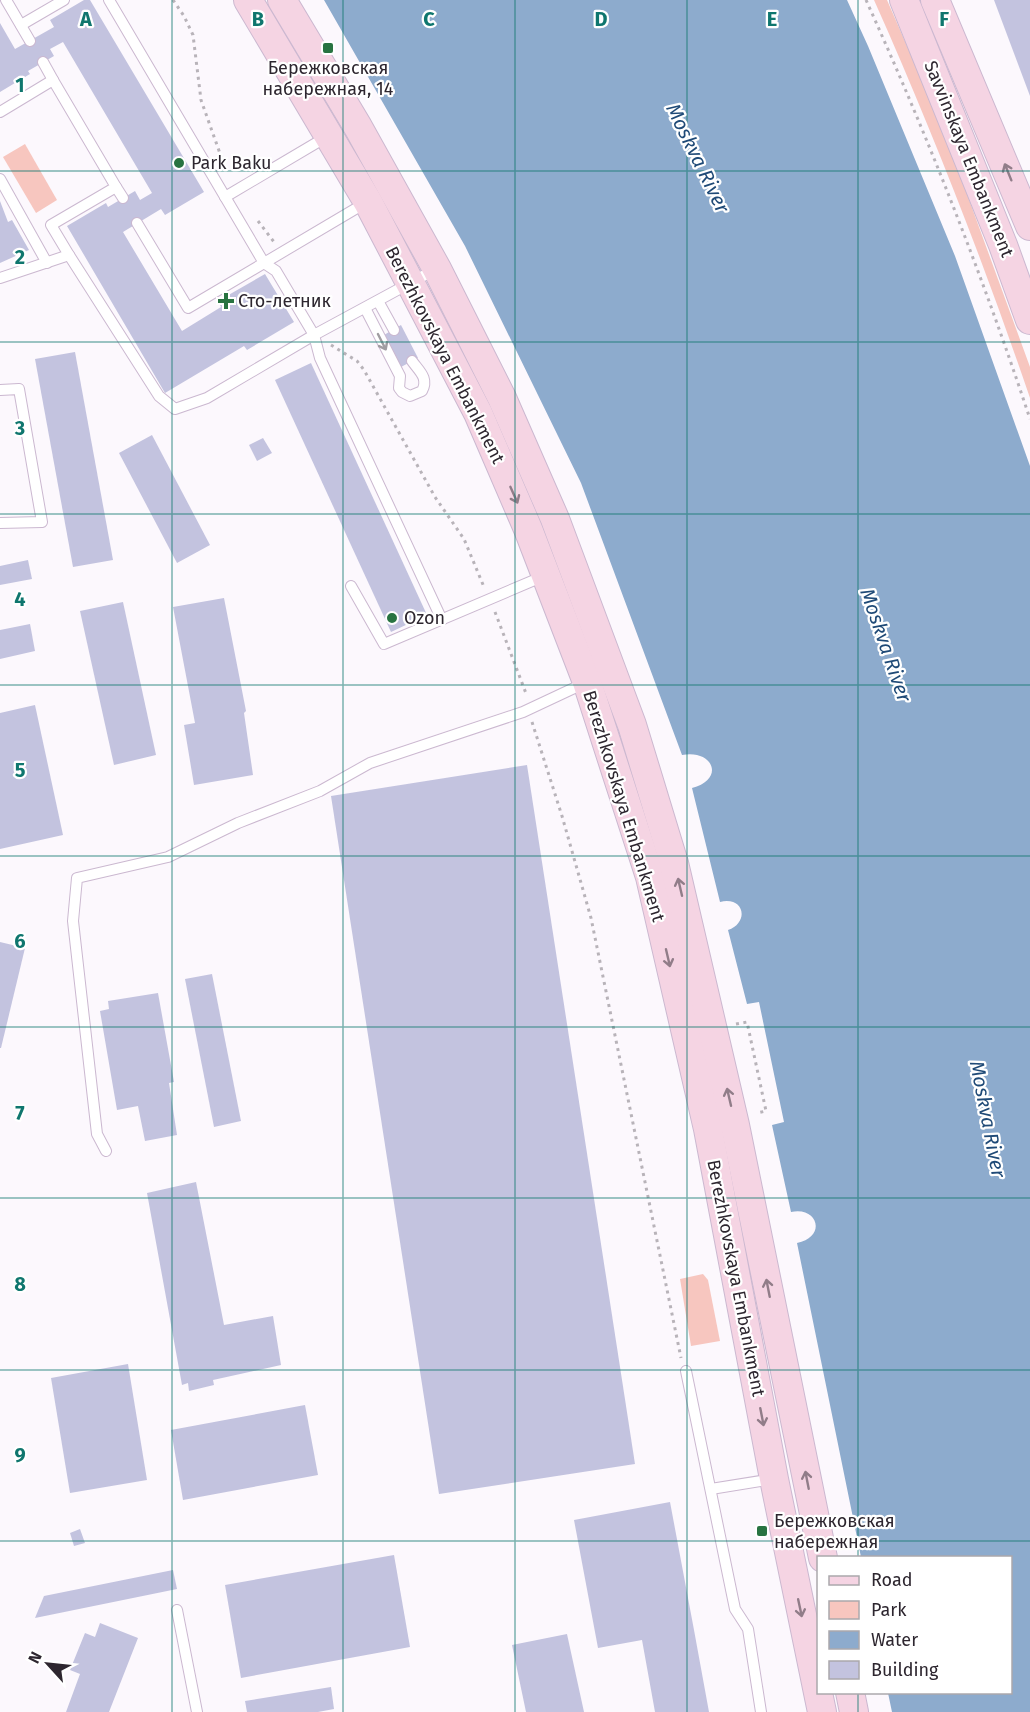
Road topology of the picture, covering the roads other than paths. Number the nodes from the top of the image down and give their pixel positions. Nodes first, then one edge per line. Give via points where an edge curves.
1 (6, 0) edge
2 (64, 0) edge
3 (109, 0) edge
4 (248, 0) edge
5 (282, 0) edge
6 (904, 0) edge
7 (935, 0) edge
8 (21, 25) junction
9 (30, 40) dead end
10 (43, 62) dead end
11 (53, 80) junction
12 (0, 112) edge
13 (328, 136) junction
14 (0, 179) edge
15 (116, 187) junction
16 (229, 195) junction
17 (123, 198) dead end
18 (368, 202) junction
19 (137, 223) dead end
20 (1030, 226) edge
21 (69, 255) junction
22 (47, 262) junction
23 (264, 263) junction
24 (437, 269) junction
25 (0, 278) edge
26 (412, 284) junction
27 (378, 301) junction
28 (365, 308) junction
29 (1030, 320) edge
30 (394, 330) dead end
31 (314, 335) junction
32 (412, 361) dead end
33 (0, 390) edge
34 (0, 523) edge
35 (547, 574) junction
36 (351, 586) dead end
37 (442, 620) junction
38 (587, 682) junction
39 (106, 1151) dead end
40 (686, 1371) road end
41 (774, 1479) junction
42 (711, 1489) junction
43 (823, 1556) edge
44 (177, 1610) dead end
45 (817, 1688) edge
46 (818, 1694) edge
47 (850, 1694) edge
48 (197, 1712) edge
49 (761, 1712) edge
50 (822, 1712) edge
51 (854, 1712) edge

1 - 8 lane
2 - 8 lane
3 - 16 lane
4 - 13 main road, Berezhkovskaya Embankment
5 - 24 main road, Berezhkovskaya Embankment
6 - 29 main road, Savvinskaya Embankment
20 -> 7 main road, Savvinskaya Embankment
8 - 9 lane
10 - 11 lane
11 - 12 lane
11 - 15 lane
13 - 16 lane
13 - 18 main road, Berezhkovskaya Embankment
14 - 22 lane
15 - 17 lane
15 - 21 lane via 51,225
16 - 23 lane
18 - 23 lane
18 - 26 main road, Berezhkovskaya Embankment
19 - 23 lane via 188,308
21 - 22 lane
21 - 31 lane via 159,396 175,409 207,398
22 - 25 lane
23 - 31 lane via 276,271
24 - 26 lane
43 -> 24 main road, Berezhkovskaya Embankment via 735,1125 674,863 632,725 555,519 502,398
26 - 27 lane
26 -> 35 main road, Berezhkovskaya Embankment via 478,413
27 - 28 lane
27 - 30 lane
28 - 31 lane
28 -> 32 lane via 400,376 399,388 410,396 422,391 425,382
31 - 37 lane via 320,358
33 - 34 lane via 19,389 42,522
35 - 37 lane
35 - 38 main road, Berezhkovskaya Embankment
36 - 37 lane via 384,644
38 - 39 lane via 529,708 370,763 320,791 238,823 168,857 77,878 73,921 97,1134
38 -> 41 main road, Berezhkovskaya Embankment via 652,888 708,1129
40 - 42 lane
41 - 42 lane
41 -> 45 main road, Berezhkovskaya Embankment
42 - 49 lane via 735,1609 748,1629
44 - 48 lane
46 -> 50 main road, Berezhkovskaya Embankment
47 - 51 main road

